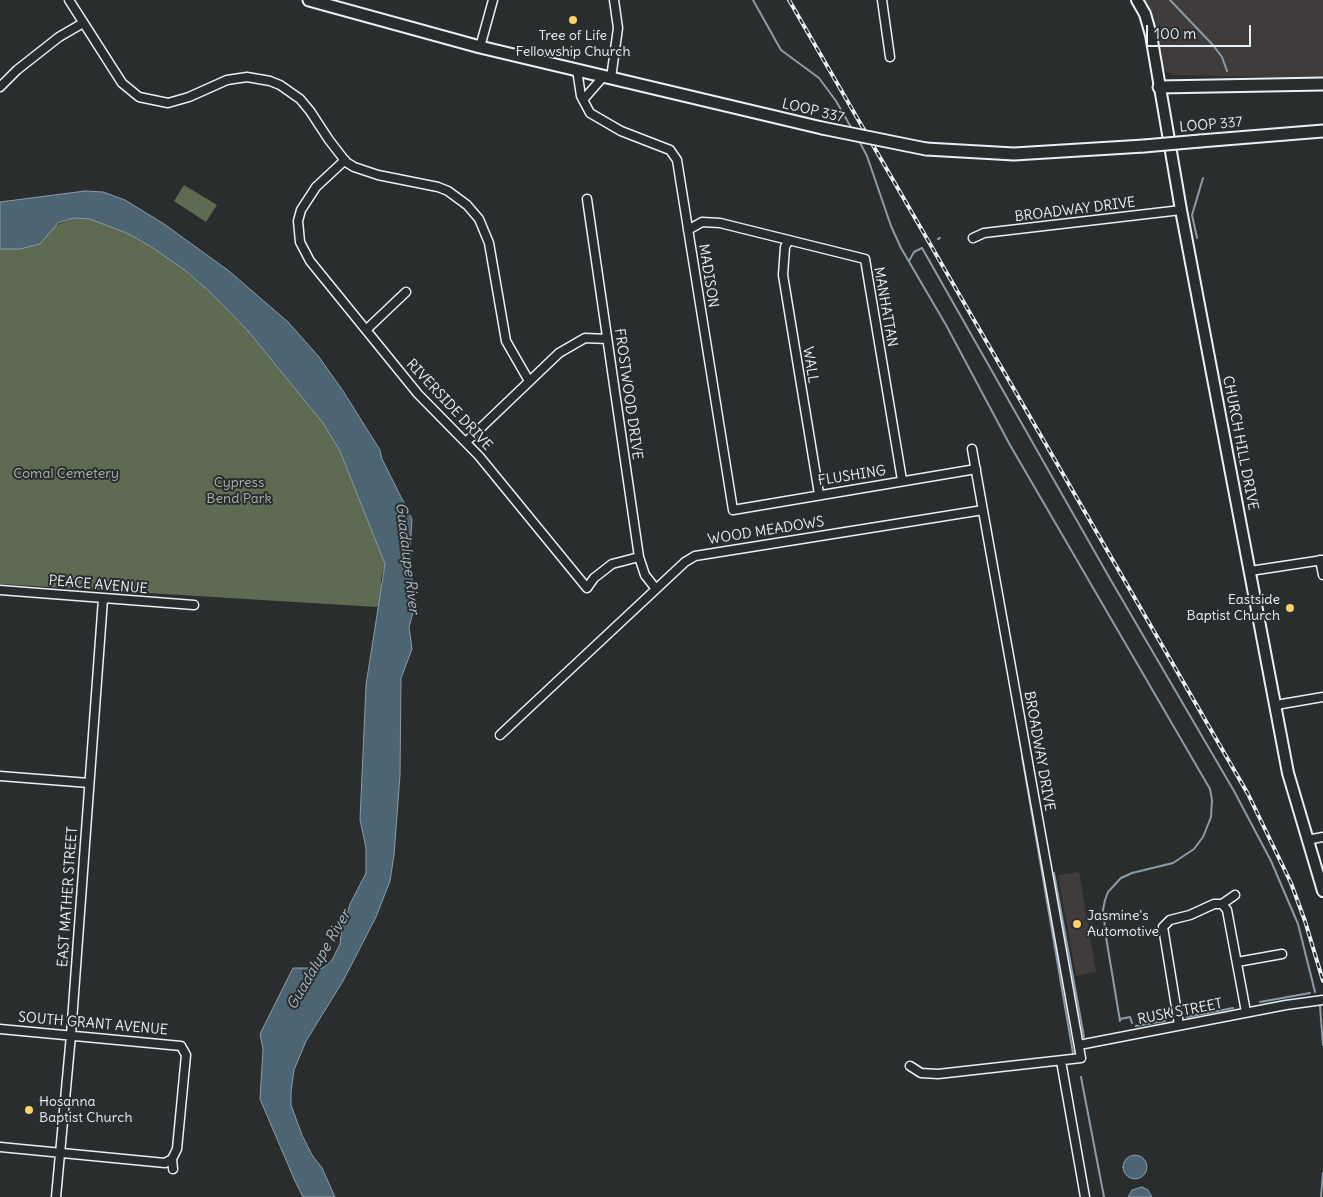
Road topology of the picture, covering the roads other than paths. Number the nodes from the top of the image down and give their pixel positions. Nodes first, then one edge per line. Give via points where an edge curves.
1 (69, 0) edge
2 (309, 0) edge
3 (493, 0) edge
4 (614, 0) edge
5 (882, 0) edge
6 (1137, 0) edge
7 (83, 23) junction
8 (480, 48) junction
9 (890, 57) dead end
10 (576, 70) junction
11 (607, 78) junction
12 (1323, 84) edge
13 (0, 87) edge
14 (1159, 87) junction
15 (584, 100) junction
16 (1323, 131) edge
17 (345, 160) junction
18 (587, 199) dead end
19 (1181, 210) junction
20 (688, 230) junction
21 (974, 238) dead end
22 (789, 240) junction
23 (406, 292) dead end
24 (366, 330) junction
25 (607, 339) junction
26 (529, 382) junction
27 (466, 442) junction
28 (972, 449) dead end
29 (976, 468) junction
30 (902, 480) junction
31 (819, 494) junction
32 (733, 510) joint
33 (983, 510) junction
34 (639, 557) junction
35 (1322, 560) edge
36 (1250, 571) junction
37 (1323, 575) edge
38 (656, 589) junction
39 (0, 590) edge
40 (103, 599) junction
41 (194, 604) dead end
42 (1323, 697) edge
43 (1276, 705) junction
44 (500, 735) dead end
45 (0, 776) edge
46 (89, 784) junction
47 (1323, 837) edge
48 (1307, 840) junction
49 (1323, 891) edge
50 (1235, 895) dead end
51 (1222, 904) junction
52 (1282, 954) dead end
53 (1237, 962) junction
54 (1323, 996) edge
55 (1323, 1000) edge
56 (1286, 1005) junction
57 (1246, 1012) junction
58 (1179, 1025) junction
59 (0, 1029) edge
60 (71, 1035) junction
61 (1079, 1045) junction
62 (1061, 1061) junction
63 (910, 1066) dead end
64 (0, 1147) edge
65 (60, 1151) junction
66 (172, 1159) junction
67 (173, 1169) dead end
68 (56, 1197) edge
69 (1085, 1197) edge

1 - 7 street
2 - 8 main road, LOOP 337
3 - 8 street
4 - 11 street via 618,28
5 - 9 street
6 - 14 street, CHURCH HILL DRIVE via 1150,32
7 - 13 street via 59,37
7 - 17 street via 122,83 139,97 168,103 227,80 247,77 270,81 300,99
8 - 10 main road, LOOP 337
10 - 11 main road, LOOP 337
10 - 15 street, MADISON
11 - 15 street
11 - 16 main road, LOOP 337, bridge via 926,149 1014,154
12 - 14 main road
14 - 19 street, CHURCH HILL DRIVE
15 - 20 street, MADISON via 586,110 595,117 673,152
17 - 24 street, RIVERSIDE DRIVE via 309,195 301,210 298,230 310,261
17 - 26 street via 364,172 448,191 479,219 494,262 506,341
18 - 25 street, FROSTWOOD DRIVE
19 - 21 street, BROADWAY DRIVE via 984,233
19 - 36 street, CHURCH HILL DRIVE
20 - 22 street, MANHATTAN via 709,222
20 - 32 street, MADISON
22 - 30 street, MANHATTAN via 865,259
22 - 31 street, WALL via 785,247 783,275
23 - 24 street
24 - 27 street, RIVERSIDE DRIVE via 429,405
25 - 26 street via 585,338 575,343 559,353
25 - 34 street, FROSTWOOD DRIVE
26 - 27 street
27 - 34 street, RIVERSIDE DRIVE via 587,588 612,564
28 - 29 street, BROADWAY DRIVE
29 - 30 street, FLUSHING
29 - 33 street, BROADWAY DRIVE
30 - 31 street, FLUSHING
31 - 32 street, FLUSHING
33 - 38 street, WOOD MEADOWS via 702,554 685,562
33 - 61 street, BROADWAY DRIVE
34 - 38 street, FROSTWOOD DRIVE via 645,575
35 - 36 street
35 - 37 street
36 - 43 street, CHURCH HILL DRIVE
38 - 44 street, WOOD MEADOWS
39 - 40 street, PEACE AVENUE via 53,592
40 - 41 street, PEACE AVENUE
40 - 46 street, EAST MATHER STREET
42 - 43 street
43 - 48 street, CHURCH HILL DRIVE via 1288,773
45 - 46 street
46 - 60 street, EAST MATHER STREET
47 - 48 street
48 - 49 street, CHURCH HILL DRIVE
50 - 51 street
51 - 53 street via 1227,910
51 - 58 street via 1214,904 1164,925 1162,933
52 - 53 street
53 - 57 street
54 - 56 street, RUSK STREET
55 - 56 street, RUSK STREET
56 - 57 street, RUSK STREET
57 - 58 street, RUSK STREET
58 - 61 street, RUSK STREET
59 - 60 street, SOUTH GRANT AVENUE
60 - 65 street, EAST MATHER STREET
60 - 66 street, SOUTH GRANT AVENUE via 176,1044 183,1048 186,1054 178,1139
61 - 62 street, BROADWAY DRIVE via 1081,1058
62 - 63 street via 938,1074 921,1073
62 - 69 street
64 - 65 street
65 - 66 street via 165,1163
65 - 68 street, EAST MATHER STREET
66 - 67 street

